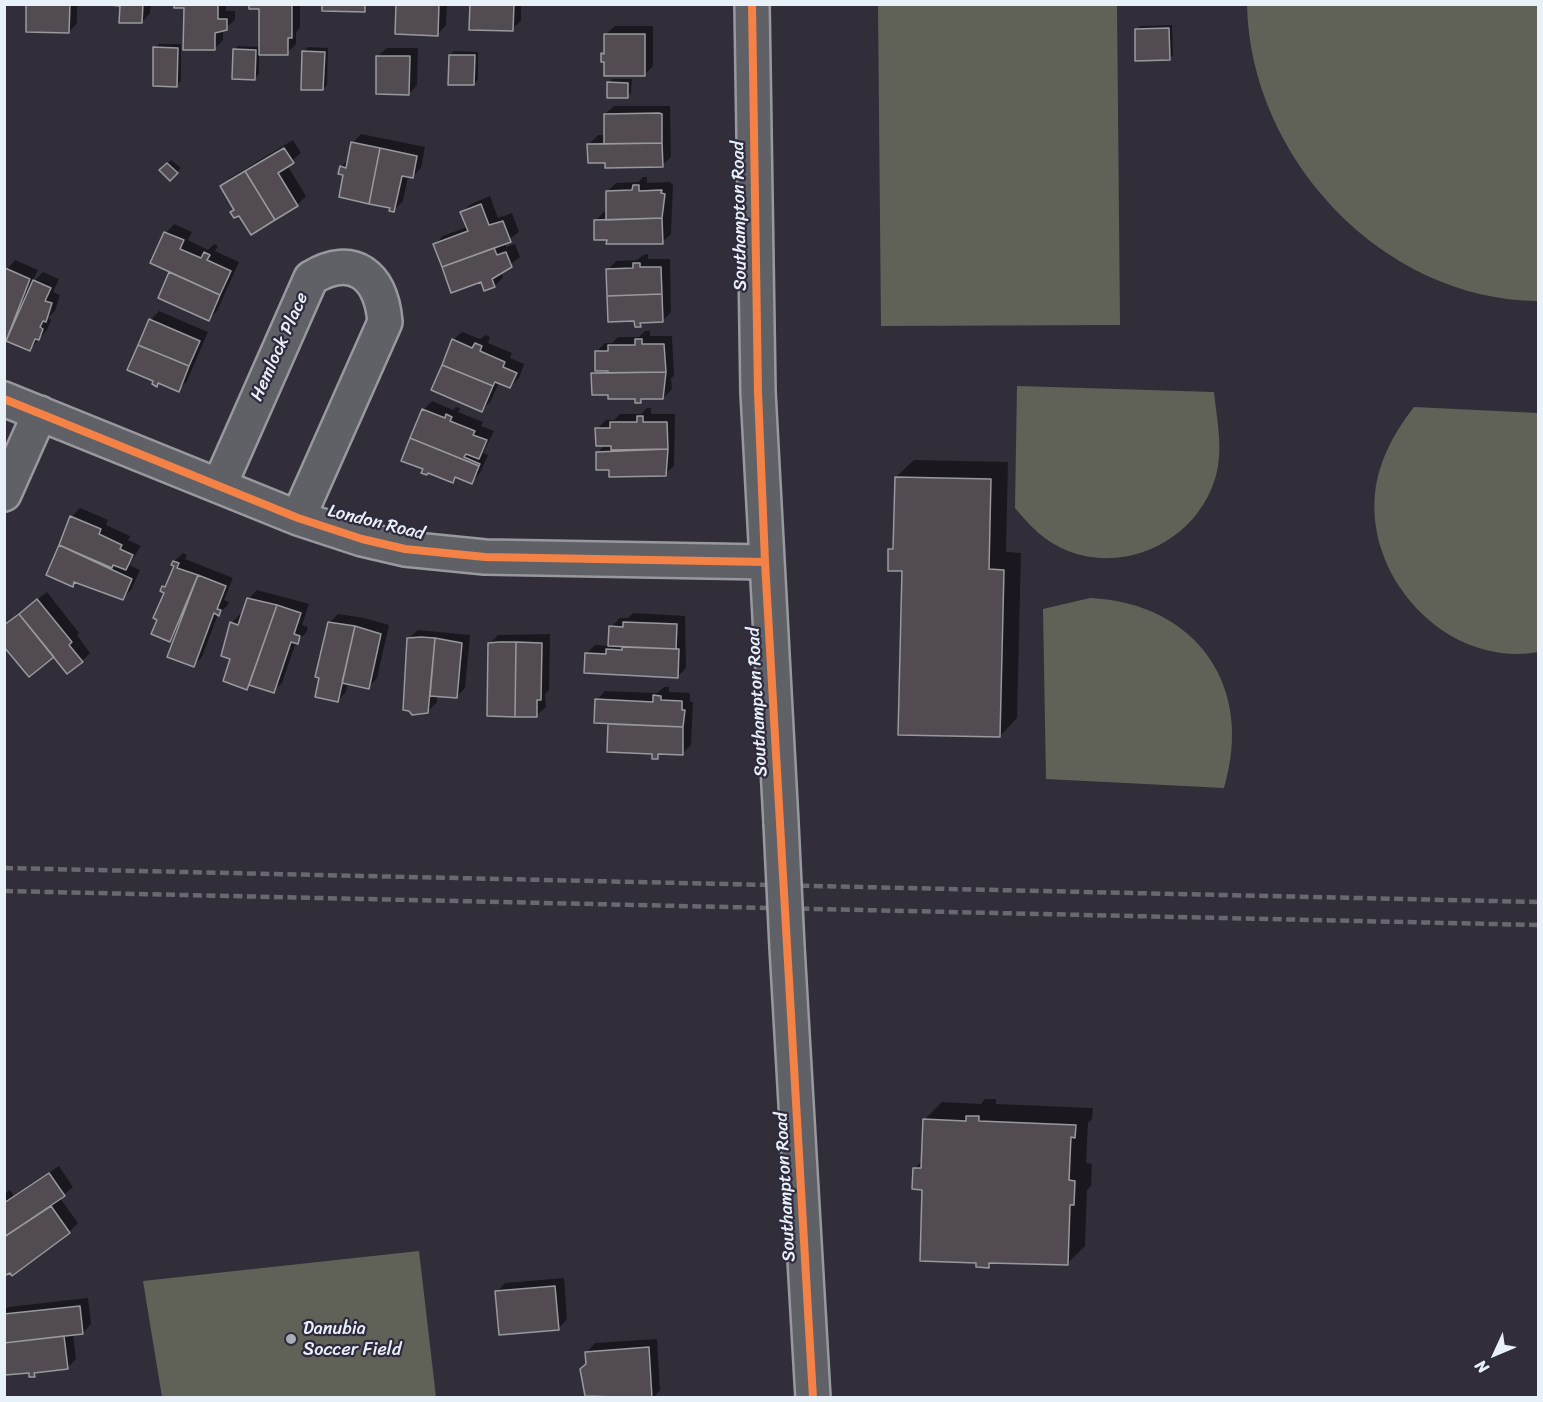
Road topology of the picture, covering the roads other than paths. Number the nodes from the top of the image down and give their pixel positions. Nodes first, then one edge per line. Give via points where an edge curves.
1 (752, 4) edge
2 (4, 399) edge
3 (40, 413) junction
4 (220, 484) junction
5 (4, 494) edge
6 (298, 518) junction
7 (765, 562) junction
8 (813, 1398) edge

1 - 7 street, Southampton Road via 758,393
2 - 3 street, London Road
3 - 4 street, London Road
3 - 5 street
4 - 6 street, London Road
4 - 6 street, Hemlock Place via 310,278 343,265 359,270 383,300 385,322
6 - 7 street, London Road via 405,549 485,557
7 - 8 street, Southampton Road, bridge

